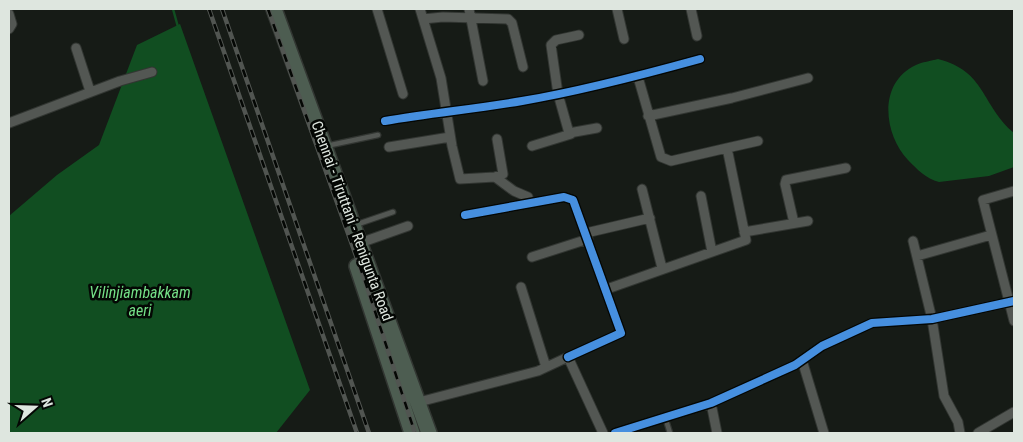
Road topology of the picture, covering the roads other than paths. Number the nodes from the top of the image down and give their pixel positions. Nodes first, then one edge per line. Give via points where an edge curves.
1 (264, 9) edge
2 (274, 9) edge
3 (377, 9) edge
4 (420, 9) edge
5 (469, 9) edge
6 (617, 9) edge
7 (691, 9) edge
8 (9, 14) edge
9 (423, 19) junction
10 (472, 19) junction
11 (9, 29) edge
12 (579, 35) dead end
13 (697, 36) dead end
14 (624, 39) dead end
15 (76, 48) dead end
16 (700, 59) dead end
17 (523, 67) dead end
18 (152, 72) dead end
19 (638, 77) junction
20 (808, 78) dead end
21 (483, 81) dead end
22 (90, 91) junction
23 (403, 94) dead end
24 (558, 94) junction
25 (446, 110) junction
26 (648, 116) junction
27 (386, 121) dead end
28 (9, 123) edge
29 (597, 128) dead end
30 (378, 134) dead end
31 (571, 134) junction
32 (450, 138) junction
33 (497, 139) dead end
34 (758, 141) dead end
35 (324, 146) junction
36 (532, 146) dead end
37 (389, 148) dead end
38 (727, 148) junction
39 (846, 168) dead end
40 (495, 177) junction
41 (642, 189) dead end
42 (1014, 191) edge
43 (701, 196) dead end
44 (528, 197) dead end
45 (392, 212) dead end
46 (465, 215) dead end
47 (650, 218) junction
48 (808, 221) dead end
49 (794, 223) junction
50 (353, 225) junction
51 (408, 226) dead end
52 (744, 232) junction
53 (992, 235) junction
54 (587, 236) junction
55 (913, 242) dead end
56 (360, 243) junction
57 (712, 252) junction
58 (917, 256) junction
59 (532, 257) dead end
60 (662, 268) junction
61 (521, 286) dead end
62 (607, 289) junction
63 (1012, 301) edge
64 (932, 319) junction
65 (1014, 321) edge
66 (568, 357) junction
67 (802, 360) junction
68 (546, 367) junction
69 (419, 401) junction
70 (711, 403) junction
71 (404, 407) junction
72 (1014, 412) edge
73 (666, 417) junction
74 (996, 429) edge
75 (412, 433) edge
76 (430, 433) edge
77 (603, 433) edge
78 (615, 433) edge
79 (670, 433) edge
80 (717, 433) edge
81 (824, 433) edge
82 (960, 433) edge
83 (978, 433) edge

1 - 71 highway, Chennai - Tiruttani - Renigunta Road via 361,276
2 - 35 highway, Chennai - Tiruttani - Renigunta Road
3 - 23 street
4 - 9 street
5 - 10 street
6 - 14 street
7 - 13 street
8 - 11 street via 12,24
9 - 10 street
9 - 25 street via 441,78
10 - 17 street via 509,20
10 - 21 street
12 - 24 street via 556,40 551,45
15 - 22 street
16 - 19 street
18 - 22 street
19 - 24 street
19 - 26 street
20 - 26 street
22 - 28 street
24 - 25 street via 522,102
24 - 31 street
25 - 27 street
25 - 32 street
26 - 38 street via 658,151 665,160
29 - 31 street
30 - 35 lane
31 - 36 street
32 - 37 street
32 - 40 street via 460,179
33 - 40 street via 504,171
34 - 38 street
35 - 50 highway, Chennai - Tiruttani - Renigunta Road
38 - 52 street
39 - 49 street via 786,180
40 - 44 street
41 - 47 street
42 - 53 street via 982,200
43 - 57 street
45 - 50 lane
46 - 54 street via 568,196 573,200
47 - 54 street
47 - 60 street
48 - 49 street
49 - 52 street
50 - 56 highway, Chennai - Tiruttani - Renigunta Road
51 - 56 street
52 - 57 street via 746,240
53 - 58 street
53 - 63 street
54 - 59 street
54 - 62 street
55 - 58 street
56 - 69 highway, Chennai - Tiruttani - Renigunta Road
57 - 60 street
58 - 64 street
60 - 62 street
61 - 68 street
62 - 66 street via 621,333
63 - 64 street
63 - 65 street
64 - 67 street via 872,323 822,346
64 - 82 street via 944,396 958,422
66 - 68 street
66 - 77 street
67 - 70 street
67 - 81 street
68 - 69 street
69 - 71 street
69 - 76 highway, Chennai - Tiruttani - Renigunta Road
70 - 73 street
70 - 80 street
71 - 75 highway, Chennai - Tiruttani - Renigunta Road
72 - 74 street
73 - 78 street
73 - 79 lane
74 - 83 street

